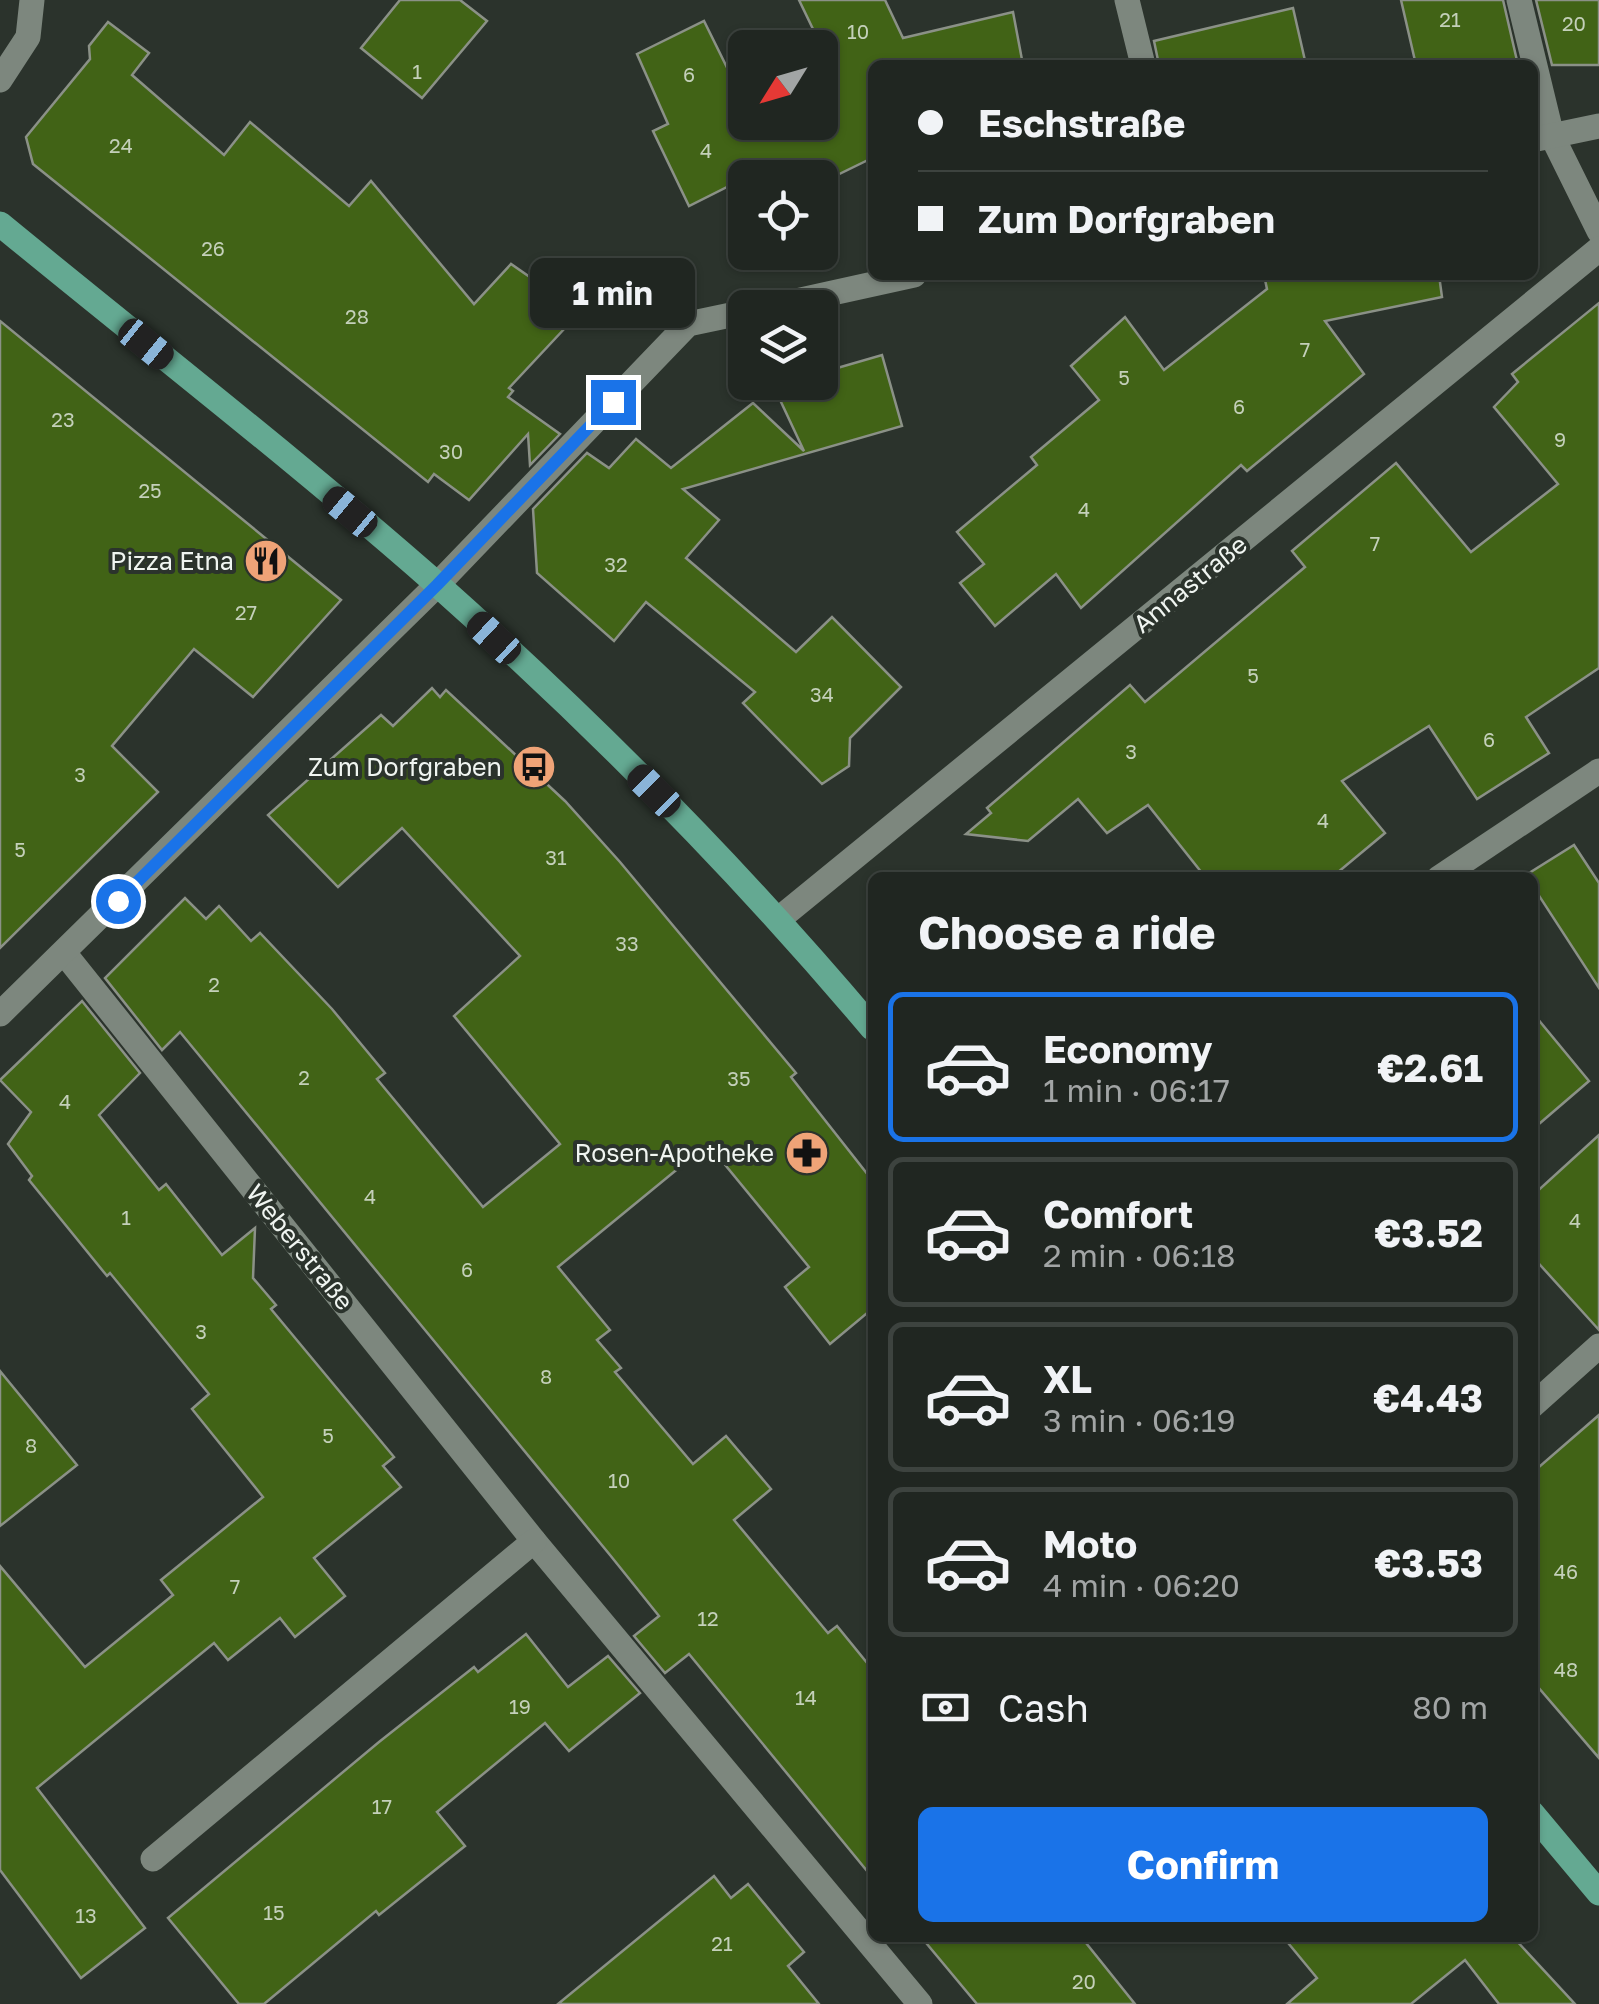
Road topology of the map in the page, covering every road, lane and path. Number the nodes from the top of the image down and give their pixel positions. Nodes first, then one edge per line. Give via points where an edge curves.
1 (32, 0) edge
2 (1127, 0) edge
3 (1518, 0) edge
4 (1142, 60) edge
5 (1528, 60) edge
6 (0, 80) edge
7 (1599, 126) edge
8 (1542, 138) edge
9 (0, 224) edge
10 (1599, 231) edge
11 (1599, 249) edge
12 (891, 280) edge
13 (838, 292) edge
14 (728, 316) edge
15 (437, 585) junction
16 (1599, 771) edge
17 (1448, 872) edge
18 (780, 918) junction
19 (65, 954) junction
20 (0, 1014) edge
21 (868, 1023) edge
22 (1599, 1346) edge
23 (1538, 1401) edge
24 (534, 1540) junction
25 (1538, 1820) edge
26 (153, 1859) dead end
27 (1599, 1892) edge
28 (868, 1941) edge
29 (868, 1942) edge
30 (920, 2004) edge

1 - 6 street via 28,37
2 - 4 street
3 - 5 street
7 - 8 street
8 - 10 street
9 - 15 main road
11 - 18 street, Annastraße
12 - 13 street
14 - 15 street via 688,324
15 - 18 main road
15 - 19 street
16 - 17 street
18 - 21 main road
19 - 20 street
19 - 24 street, Weberstraße
22 - 23 street
24 - 26 street
24 - 28 street, Weberstraße
25 - 27 main road
29 - 30 street, Weberstraße

